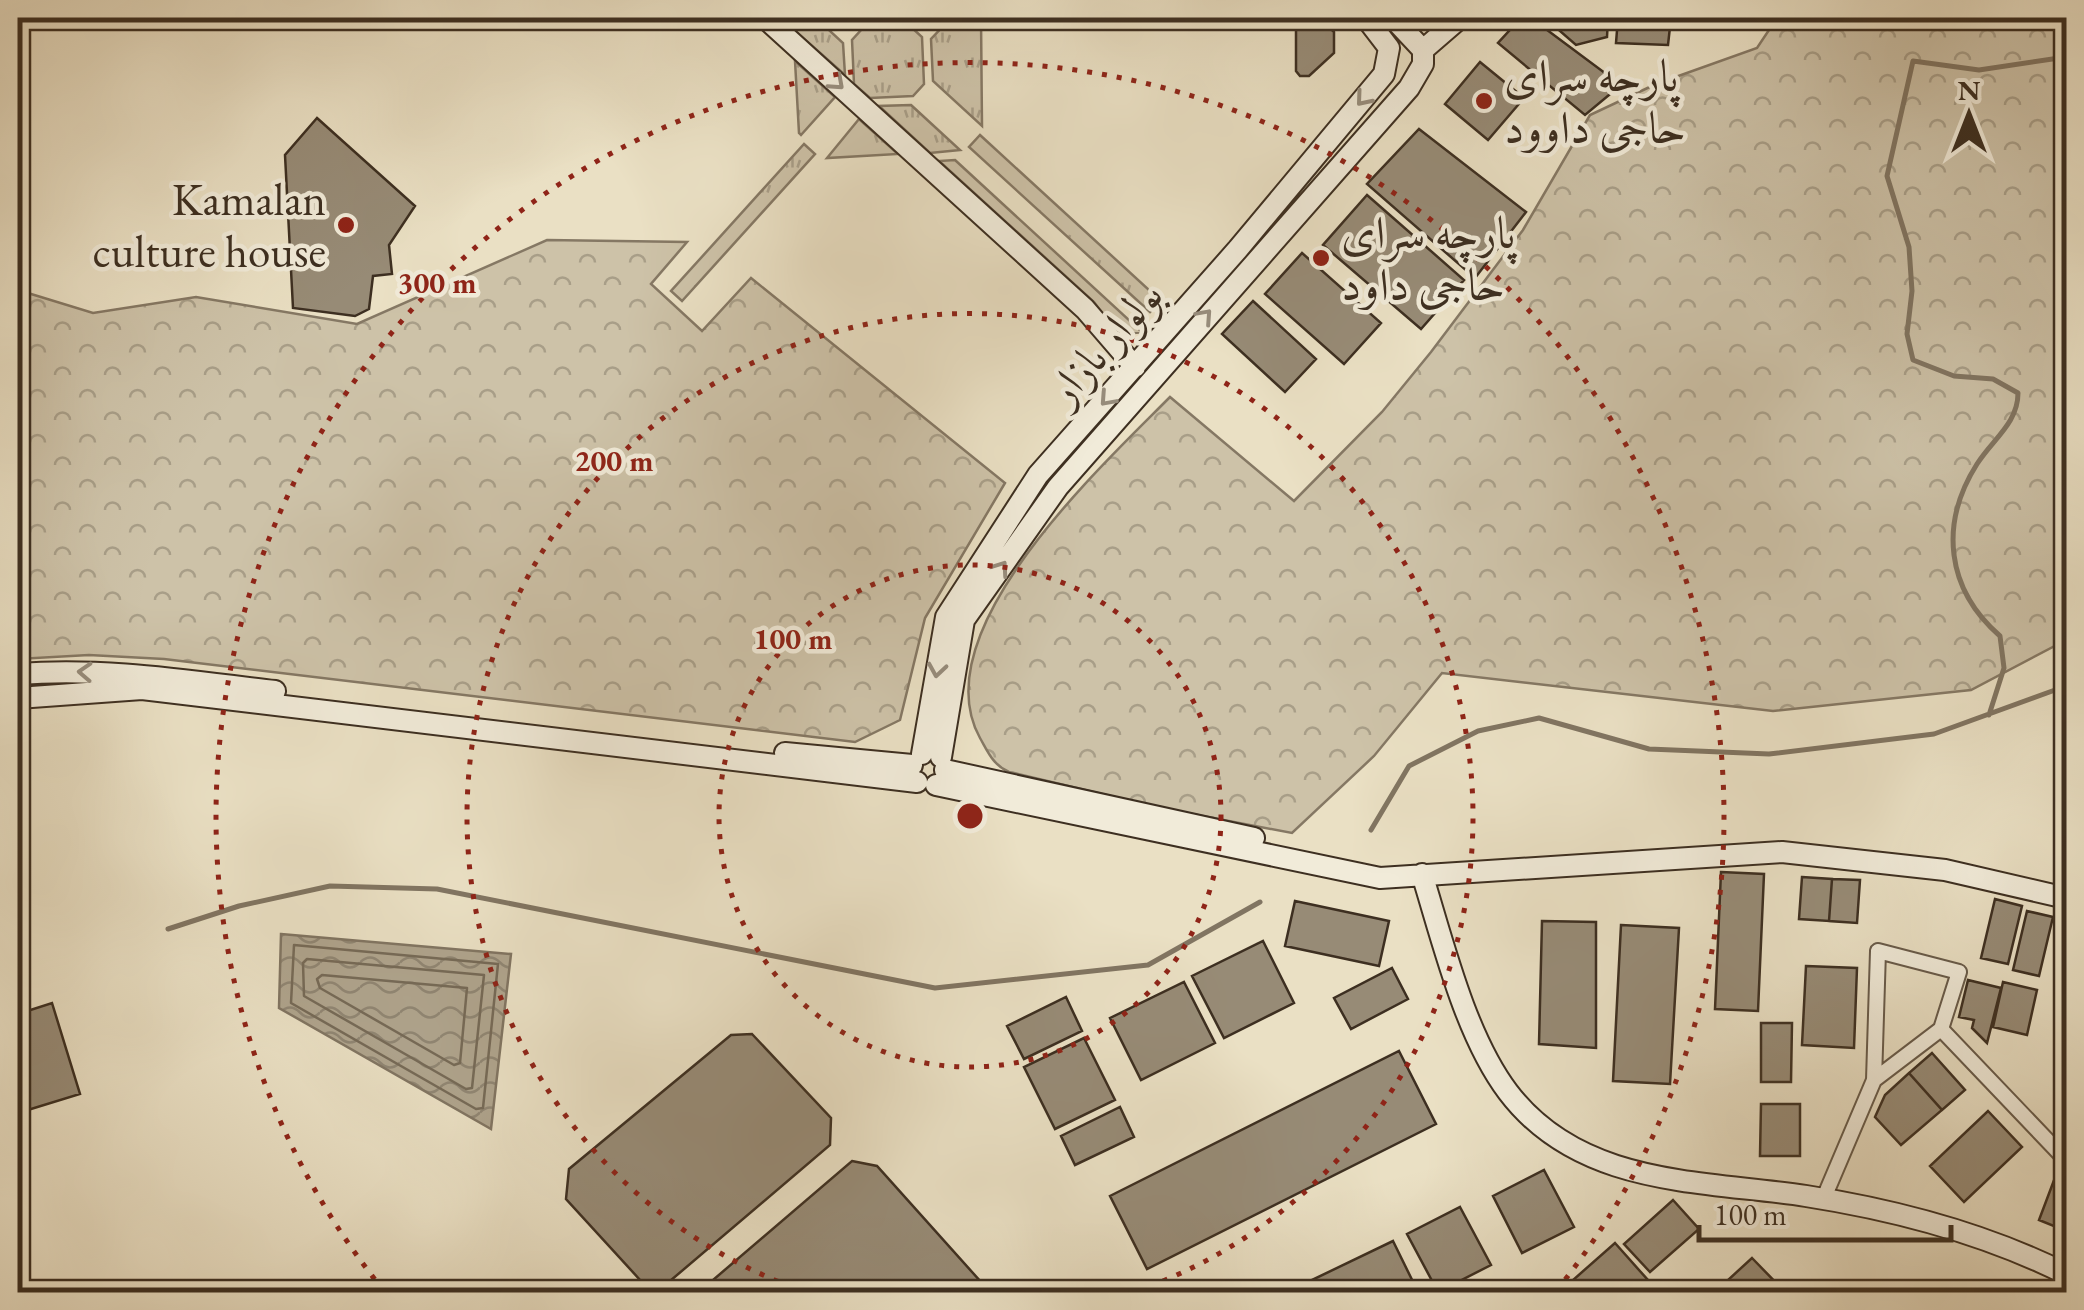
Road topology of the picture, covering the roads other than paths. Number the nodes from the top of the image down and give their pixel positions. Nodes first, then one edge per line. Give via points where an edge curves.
1 (764, 18) edge
2 (1366, 18) edge
3 (1393, 18) edge
4 (1460, 18) edge
5 (1423, 50) junction
6 (1135, 367) junction
7 (18, 674) edge
8 (18, 698) edge
9 (929, 769) junction
10 (1422, 874) junction
11 (2066, 898) edge
12 (1941, 1029) junction
13 (1874, 1080) junction
14 (2066, 1160) edge
15 (1822, 1200) junction
16 (2066, 1274) edge

1 -> 6 street via 1086,310
2 -> 6 street, بولوار بازار via 1388,48 1384,74
3 - 5 street
4 - 5 street
9 -> 5 street via 964,620 1058,487 1409,88 1420,74
6 -> 9 street, بولوار بازار via 1038,475 946,617
9 -> 7 street via 143,675
8 - 9 street via 142,690
9 - 10 street
10 - 11 street via 1782,852 1945,870
10 - 15 street via 1461,1001 1508,1092 1550,1132 1597,1161 1652,1178
12 - 13 street
12 - 13 street via 1959,972 1878,951
12 - 14 street
13 - 15 street
15 - 16 street via 1946,1225

